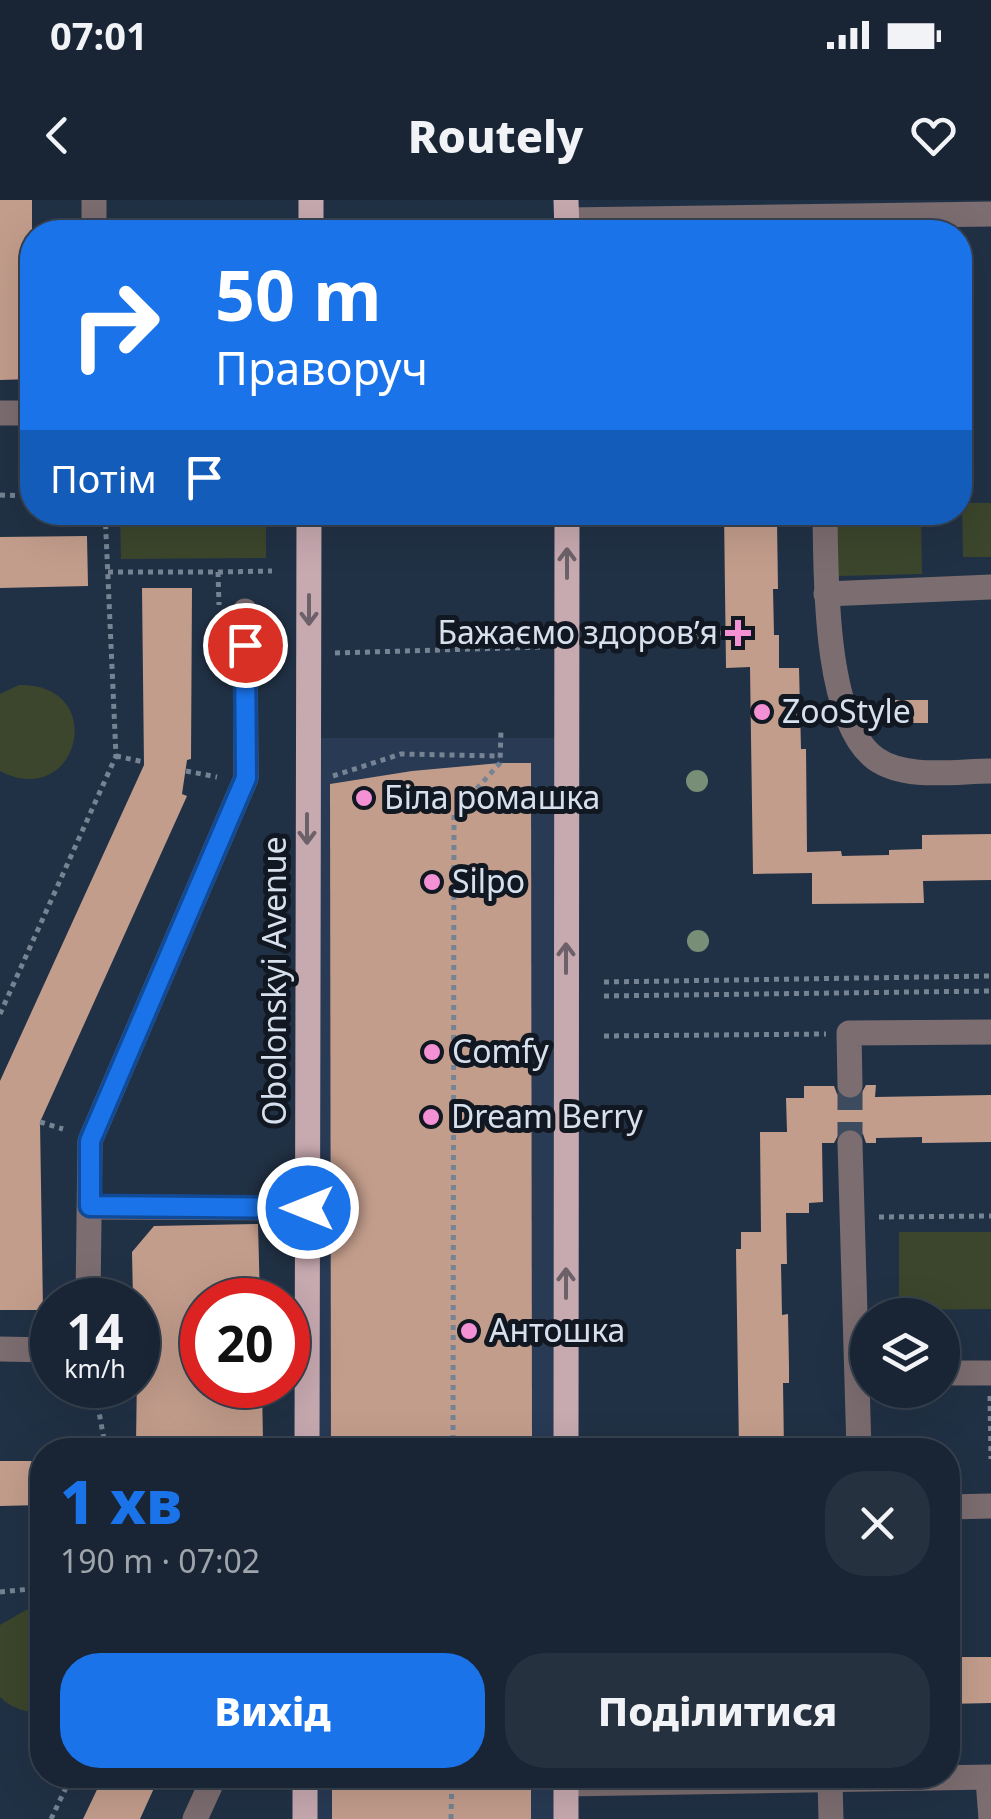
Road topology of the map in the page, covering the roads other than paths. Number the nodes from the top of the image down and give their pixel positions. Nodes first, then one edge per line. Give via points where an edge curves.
1 (991, 214) edge
2 (567, 218) edge
3 (640, 220) edge
4 (899, 220) edge
5 (309, 525) edge
6 (567, 525) edge
7 (826, 525) edge
8 (991, 587) edge
9 (826, 594) junction
10 (232, 610) road end
11 (991, 771) edge
12 (991, 1032) edge
13 (850, 1085) tunnel mouth
14 (850, 1143) tunnel mouth
15 (90, 1206) junction
16 (308, 1208) junction
17 (88, 1278) edge
18 (857, 1298) edge
19 (0, 1349) edge
20 (30, 1350) edge
21 (960, 1373) edge
22 (990, 1373) edge
23 (860, 1408) edge
24 (307, 1438) edge
25 (566, 1438) edge
26 (858, 1438) edge
27 (991, 1506) edge
28 (960, 1507) edge
29 (990, 1778) edge
30 (960, 1779) edge
31 (209, 1788) edge
32 (305, 1788) edge
33 (566, 1788) edge
34 (830, 1788) edge
35 (195, 1819) edge
36 (305, 1819) edge
37 (566, 1819) edge
38 (831, 1819) edge
39 (991, 1819) edge

1 - 4 lane
2 - 3 lane
5 -> 16 main road, Obolonskyi Avenue
25 -> 6 main road
7 - 9 lane
8 - 9 lane
9 - 11 lane via 840,699 876,758 910,772
10 - 15 lane via 246,778 90,1141
12 - 13 lane via 849,1033
14 - 18 lane
15 - 16 lane
15 - 17 lane
16 - 24 main road, Obolonskyi Avenue
19 - 20 lane
21 - 22 lane
23 - 26 lane
27 - 28 lane
29 - 30 lane
29 - 39 lane
31 - 35 lane
32 - 36 main road
33 - 37 main road
34 - 38 lane

